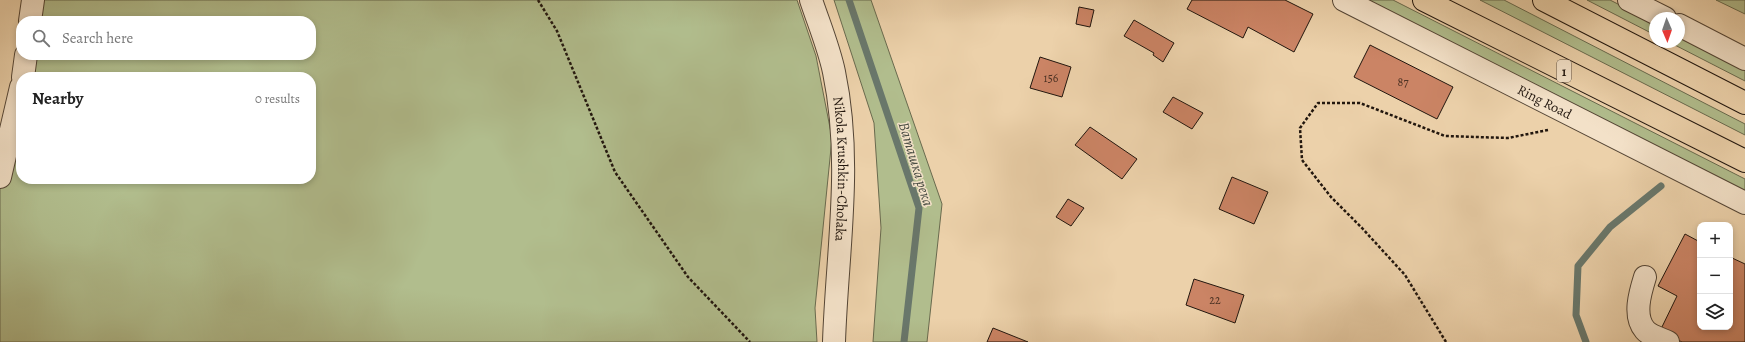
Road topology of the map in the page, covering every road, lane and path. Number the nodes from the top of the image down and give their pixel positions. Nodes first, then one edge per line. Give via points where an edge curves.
1 (33, 0) edge
2 (538, 0) edge
3 (811, 0) edge
4 (1344, 0) edge
5 (1424, 0) edge
6 (1544, 0) edge
7 (1629, 0) edge
8 (1652, 12) edge
9 (31, 16) edge
10 (1685, 28) edge
11 (1745, 59) edge
12 (25, 60) edge
13 (24, 72) edge
14 (1745, 103) edge
15 (16, 108) edge
16 (1572, 115) junction
17 (1745, 161) edge
18 (0, 177) edge
19 (1745, 202) edge
20 (1645, 277) dead end
21 (750, 342) edge
22 (834, 342) edge
23 (1446, 342) edge
24 (1668, 342) edge

1 - 9 street
2 - 21 path via 556,31 615,172 688,277
3 - 22 street, Nikola Krushkin-Cholaka via 834,72 842,134 843,218
4 - 16 street, Ring Road
5 - 17 highway, 1
6 - 14 highway
7 - 8 street
10 - 11 street
12 - 13 street
15 - 18 street
16 - 19 street, Ring Road
16 - 23 path via 1550,130 1508,138 1445,136 1360,103 1318,103 1300,128 1302,160 1331,197 1404,275
20 - 24 street via 1639,297 1639,317 1646,331

